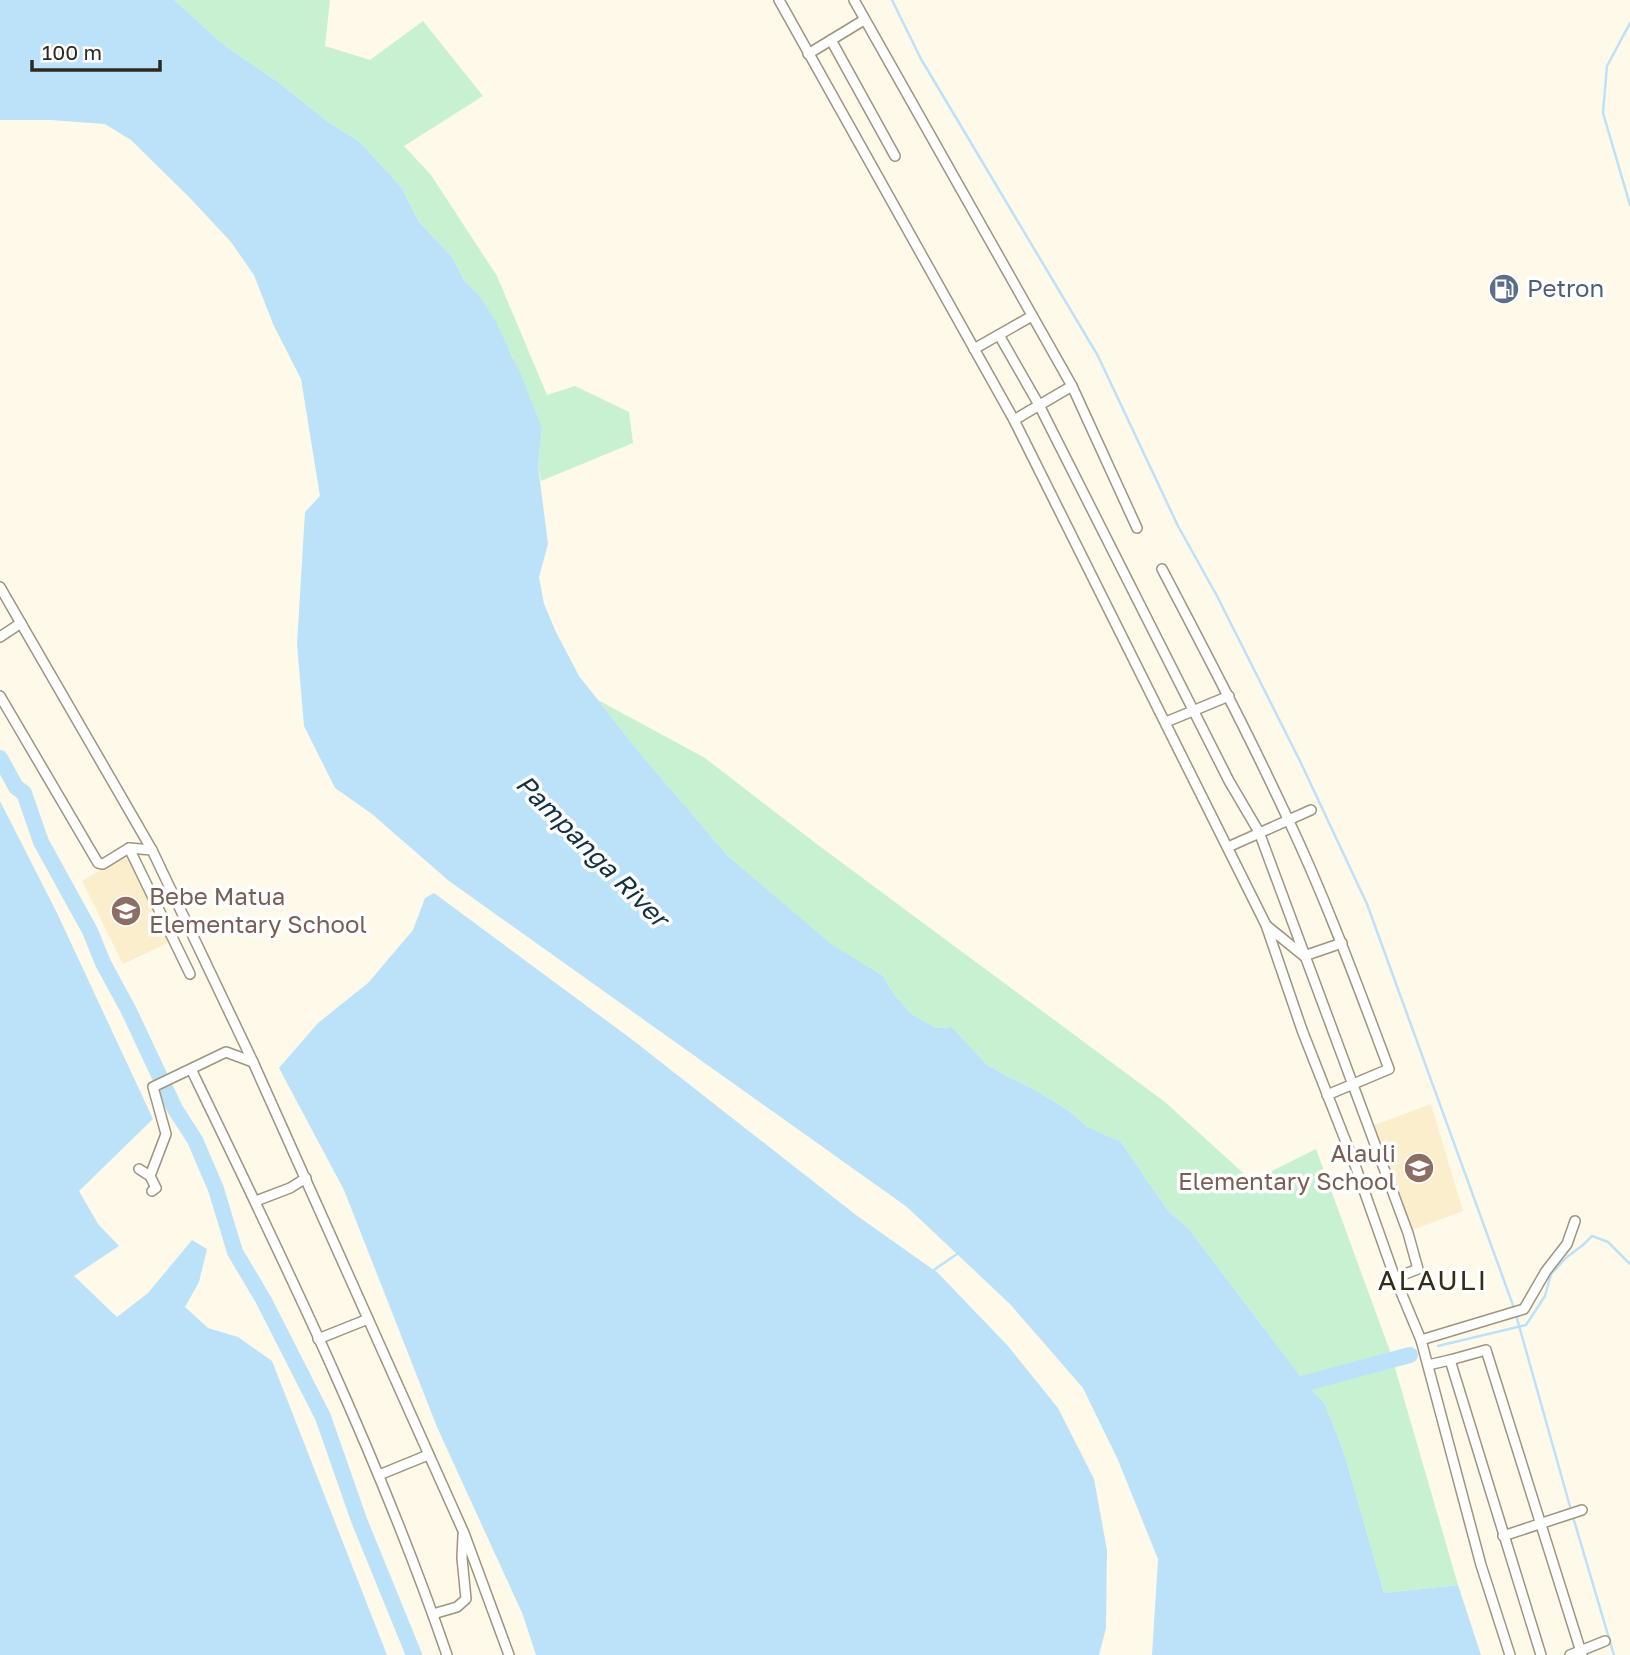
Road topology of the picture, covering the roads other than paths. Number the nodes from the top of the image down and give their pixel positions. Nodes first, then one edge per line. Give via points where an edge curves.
1 (779, 0) edge
2 (854, 0) edge
3 (864, 20) junction
4 (831, 40) junction
5 (808, 54) junction
6 (895, 156) dead end
7 (1032, 316) junction
8 (999, 335) junction
9 (974, 349) junction
10 (1072, 386) junction
11 (1039, 405) junction
12 (1014, 420) junction
13 (1138, 528) dead end
14 (1162, 569) dead end
15 (0, 587) edge
16 (21, 623) junction
17 (0, 637) edge
18 (0, 696) edge
19 (1228, 696) junction
20 (1193, 710) junction
21 (1166, 722) junction
22 (1311, 810) dead end
23 (1288, 818) junction
24 (1259, 832) junction
25 (1228, 846) junction
26 (129, 848) junction
27 (152, 850) junction
28 (1266, 925) junction
29 (1342, 943) junction
30 (1304, 956) junction
31 (190, 974) dead end
32 (253, 1062) junction
33 (191, 1069) junction
34 (1351, 1085) junction
35 (1328, 1095) junction
36 (139, 1169) dead end
37 (150, 1176) junction
38 (306, 1178) junction
39 (152, 1191) dead end
40 (256, 1201) junction
41 (1575, 1221) dead end
42 (1395, 1278) junction
43 (368, 1319) junction
44 (318, 1339) junction
45 (1420, 1340) junction
46 (1450, 1360) junction
47 (1428, 1365) junction
48 (428, 1455) junction
49 (379, 1475) junction
50 (1581, 1511) dead end
51 (1540, 1524) junction
52 (464, 1533) junction
53 (1503, 1536) junction
54 (433, 1614) junction
55 (1605, 1641) dead end
56 (1581, 1653) edge
57 (447, 1655) edge
58 (509, 1655) edge
59 (1510, 1655) edge
60 (1541, 1655) edge
61 (1570, 1655) edge

1 - 5 street
2 - 3 street
3 - 4 street
3 - 7 street
4 - 5 street
4 - 6 street
5 - 9 street
7 - 8 street
7 - 10 street
8 - 9 street
8 - 11 street
9 - 12 street
10 - 11 street
10 - 13 street
11 - 12 street
11 - 20 street
12 - 21 street
14 - 19 street
15 - 16 street
16 - 17 street
16 - 27 street
18 - 26 street via 98,863
19 - 20 street
19 - 23 street
20 - 21 street
20 - 24 street
21 - 25 street
22 - 23 street
23 - 24 street
23 - 29 street
24 - 25 street
24 - 30 street
25 - 28 street
26 - 27 street
26 - 31 street
27 - 32 street
28 - 30 street
28 - 35 street
29 - 30 street
29 - 34 street via 1389,1069
30 - 34 street
32 - 33 street via 226,1052
32 - 38 street
33 - 37 street via 153,1087 166,1134
33 - 40 street
34 - 35 street
34 - 42 street via 1418,1269
35 - 42 street
36 - 37 street
37 - 39 street via 156,1188
38 - 40 street
38 - 43 street
40 - 44 street
41 - 45 street via 1567,1244 1524,1309
42 - 45 street
43 - 44 street
43 - 48 street
44 - 49 street
45 - 47 street
46 - 47 street
46 - 51 street via 1486,1350
46 - 53 street
47 - 59 street
48 - 49 street
48 - 52 street
49 - 54 street
50 - 51 street
51 - 53 street
51 - 56 street
52 - 54 street via 466,1599 457,1607
52 - 58 street
53 - 60 street
54 - 57 street
55 - 56 street
56 - 61 street

